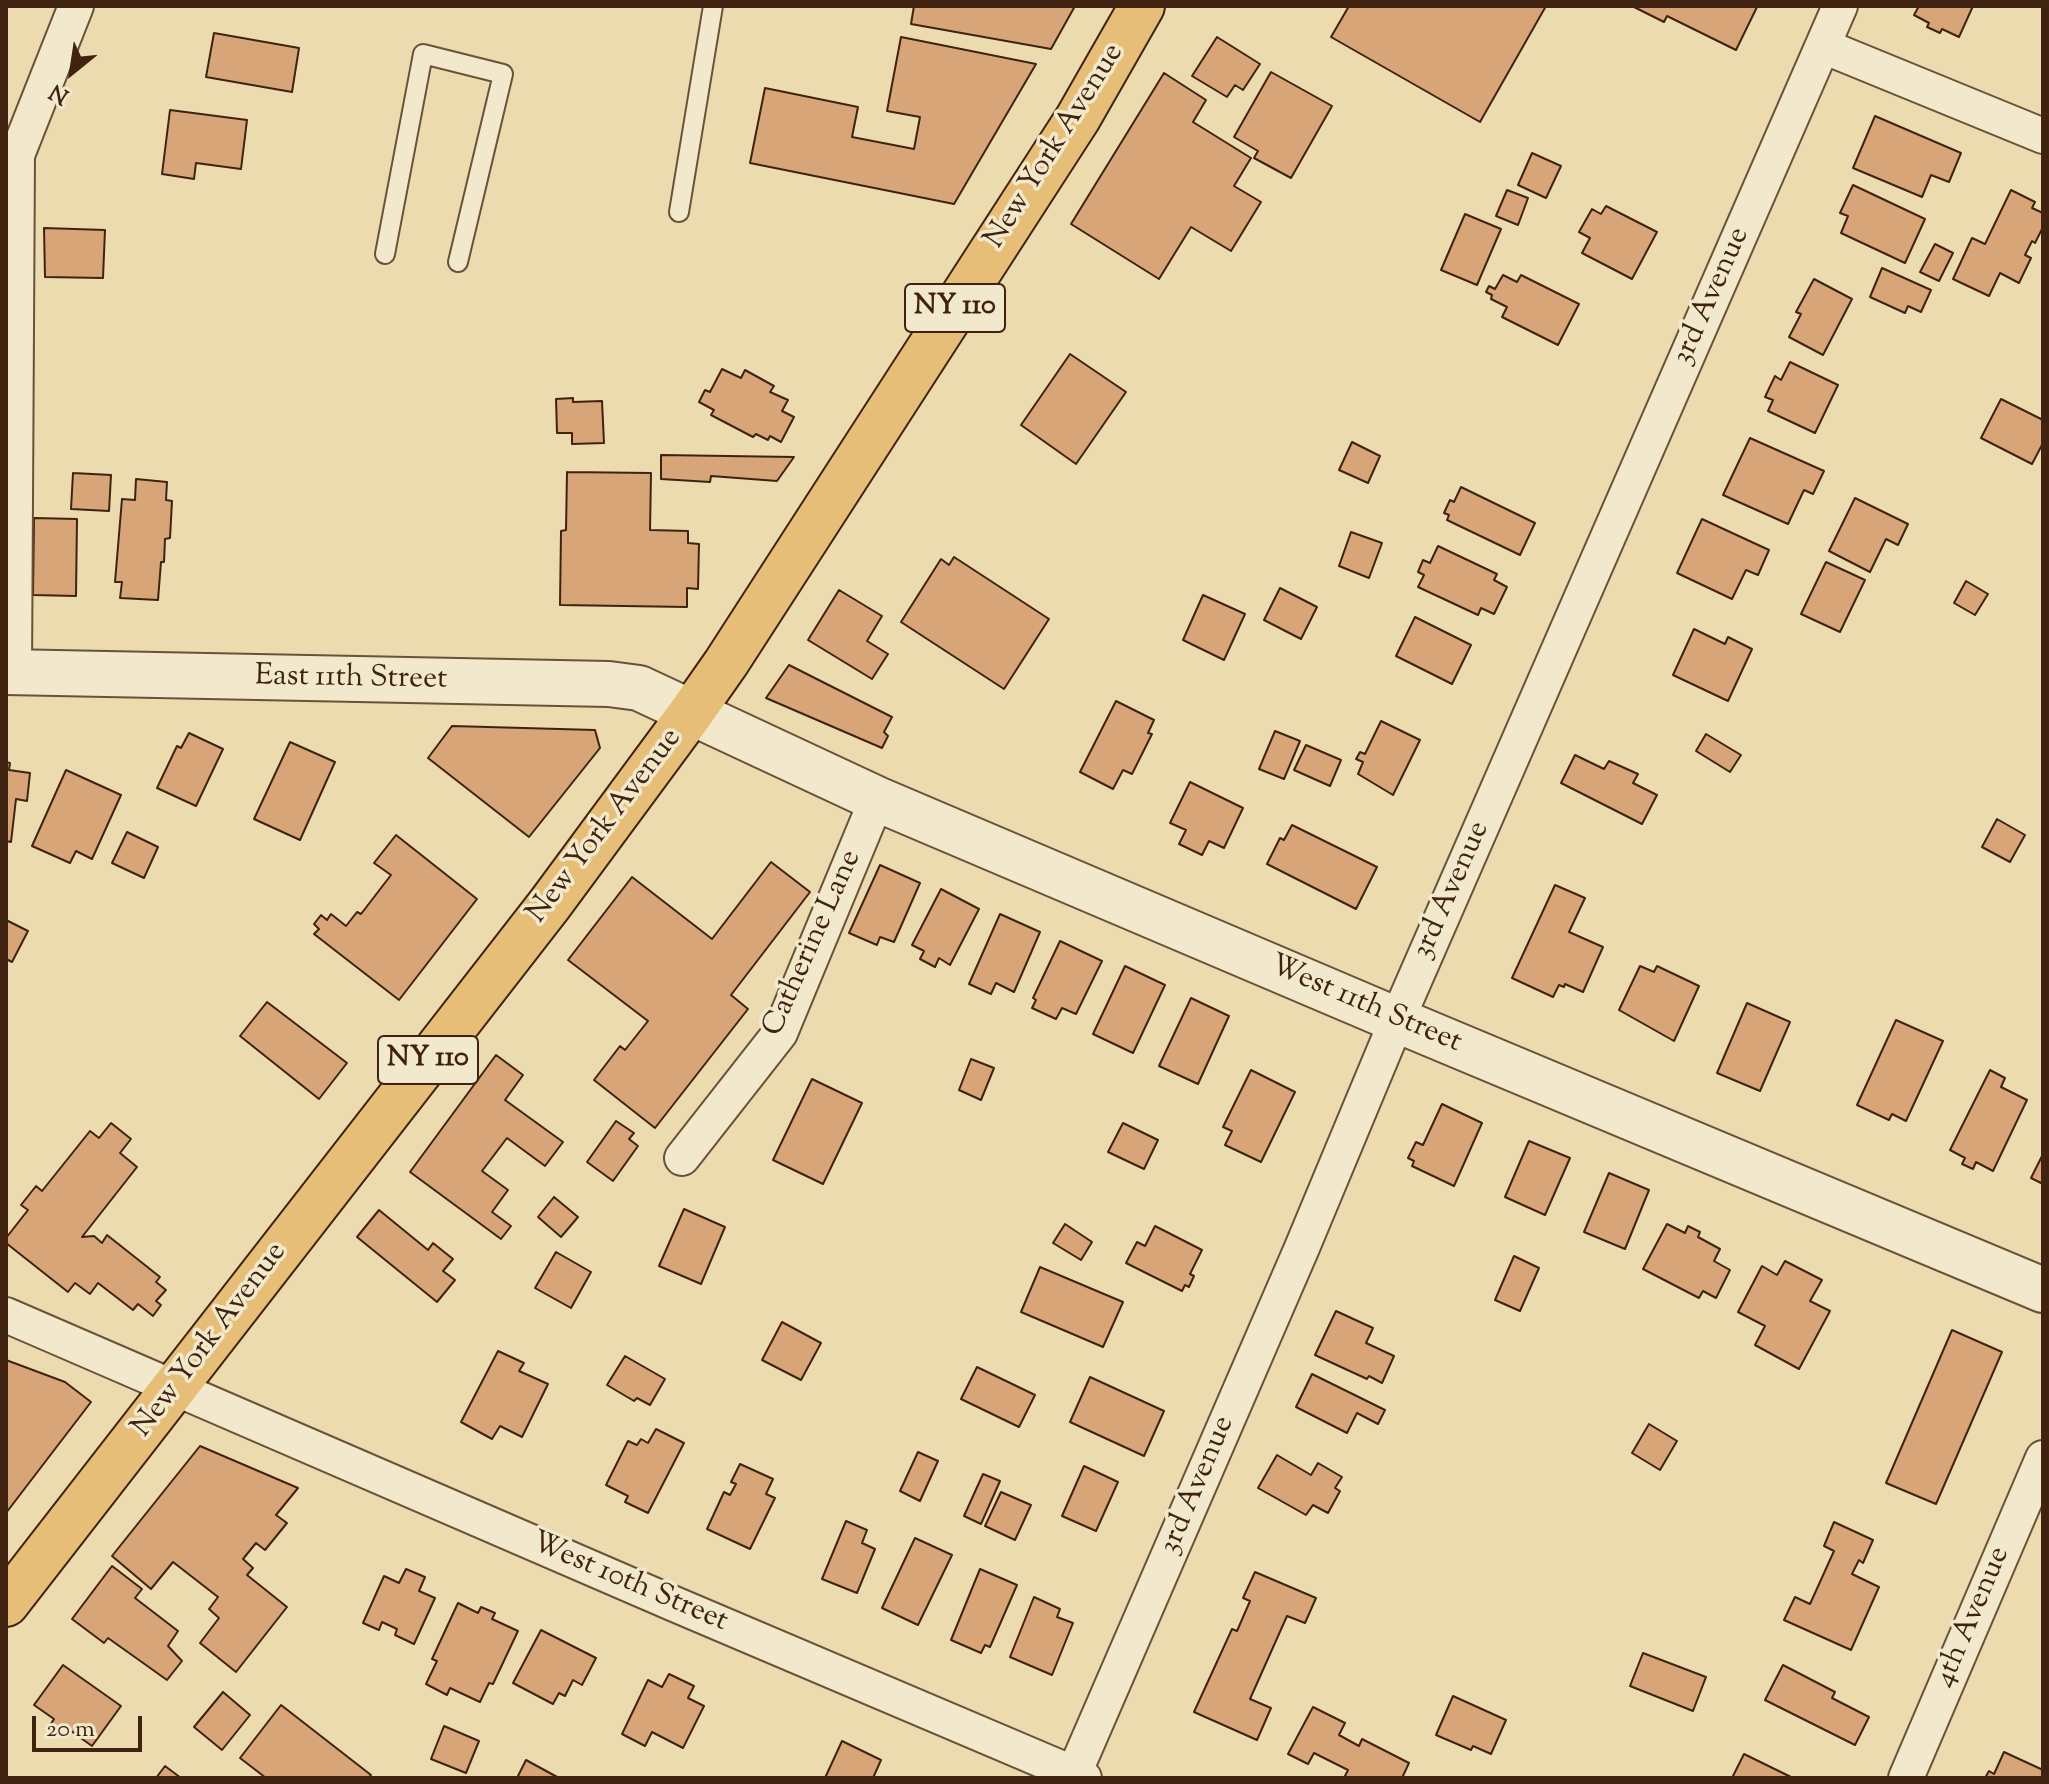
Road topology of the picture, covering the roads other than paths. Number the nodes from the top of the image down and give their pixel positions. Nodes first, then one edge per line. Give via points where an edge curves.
1 (76, 6) edge
2 (713, 6) edge
3 (1142, 6) edge
4 (1840, 6) edge
5 (1823, 46) junction
6 (2043, 136) edge
7 (679, 212) dead end
8 (385, 254) dead end
9 (458, 262) dead end
10 (10, 672) edge
11 (691, 713) junction
12 (877, 799) junction
13 (1397, 1020) junction
14 (682, 1158) dead end
15 (2043, 1290) edge
16 (6, 1315) edge
17 (175, 1387) junction
18 (2043, 1458) edge
19 (6, 1604) edge
20 (1077, 1777) edge
21 (1906, 1778) edge

1 - 10 street via 17,155
2 - 7 lane
3 - 11 main road, New York Avenue / NY 110 via 1078,118
4 - 5 street, 3rd Avenue
5 - 6 street
5 - 13 street, 3rd Avenue
8 - 9 lane via 423,54 503,74
10 - 11 street, East 11th Street via 609,684 639,688
11 - 12 street, West 11th Street
11 - 17 main road, New York Avenue / NY 110 via 550,904
12 - 13 street, West 11th Street
12 - 14 street, Catherine Lane via 780,1033
13 - 15 street, West 11th Street
13 - 20 street, 3rd Avenue
16 - 17 street, West 10th Street
17 - 19 main road, New York Avenue / NY 110
17 - 20 street, West 10th Street
18 - 21 street, 4th Avenue

